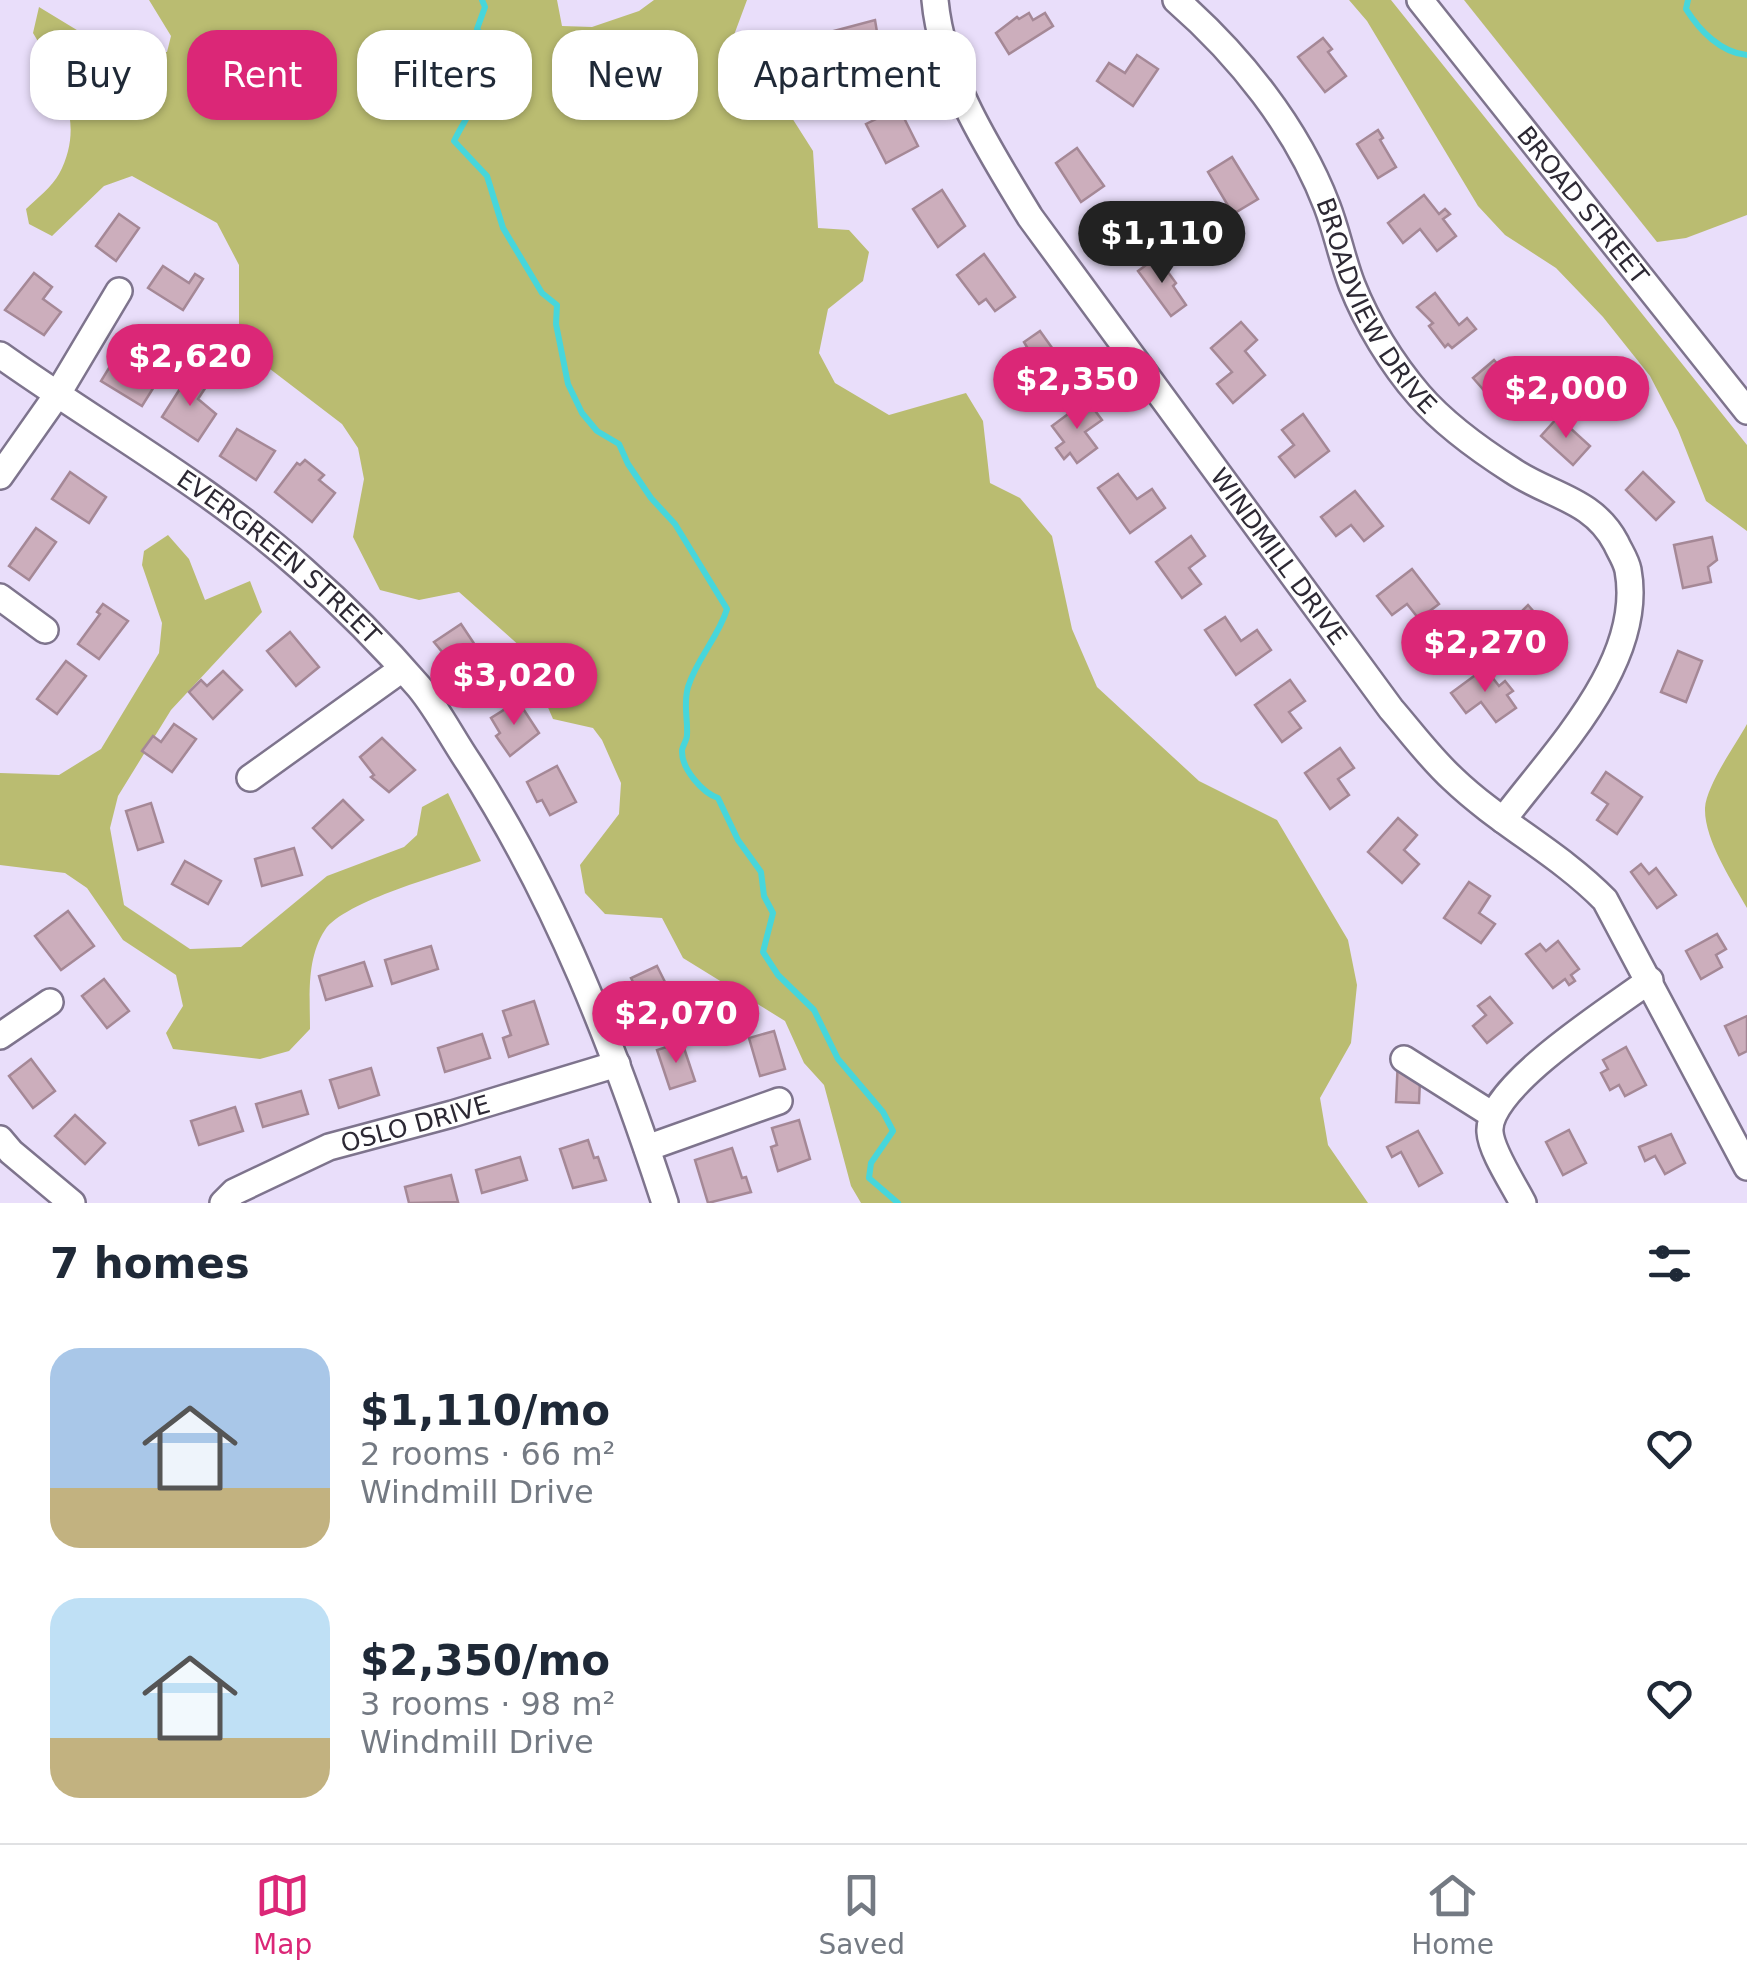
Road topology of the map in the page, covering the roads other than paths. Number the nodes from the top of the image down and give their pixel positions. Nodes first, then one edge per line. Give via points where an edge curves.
1 (934, 0) edge
2 (1176, 0) edge
3 (1420, 0) edge
4 (119, 291) dead end
5 (0, 355) edge
6 (56, 395) junction
7 (1747, 410) edge
8 (0, 476) edge
9 (0, 598) edge
10 (46, 630) dead end
11 (402, 669) junction
12 (250, 778) dead end
13 (1503, 820) junction
14 (1650, 980) junction
15 (50, 1002) dead end
16 (0, 1036) edge
17 (1404, 1059) dead end
18 (617, 1064) junction
19 (779, 1101) dead end
20 (1490, 1114) junction
21 (0, 1139) edge
22 (647, 1148) junction
23 (1747, 1167) edge
24 (72, 1203) edge
25 (223, 1203) edge
26 (665, 1203) edge
27 (1523, 1203) edge

1 - 13 street, WINDMILL DRIVE via 946,56 1030,217 1391,709 1452,779
2 - 13 street, BROADVIEW DRIVE via 1210,30 1289,128 1326,204 1352,288 1388,355 1420,396 1516,474 1590,510 1628,565 1626,632 1598,695
3 - 7 street, BROAD STREET
4 - 6 street
5 - 6 street, EVERGREEN STREET
6 - 8 street
6 - 11 street, EVERGREEN STREET via 192,484 300,567
9 - 10 street
11 - 12 street
11 - 18 street, EVERGREEN STREET via 497,806 596,1006
13 - 14 street, WINDMILL DRIVE via 1577,870 1605,900
14 - 20 street via 1546,1057
14 - 23 street, WINDMILL DRIVE
15 - 16 street
17 - 20 street
18 - 22 street, EVERGREEN STREET
18 - 25 street, OSLO DRIVE via 329,1147
19 - 22 street
20 - 27 street via 1490,1136
21 - 24 street
22 - 26 street, EVERGREEN STREET

